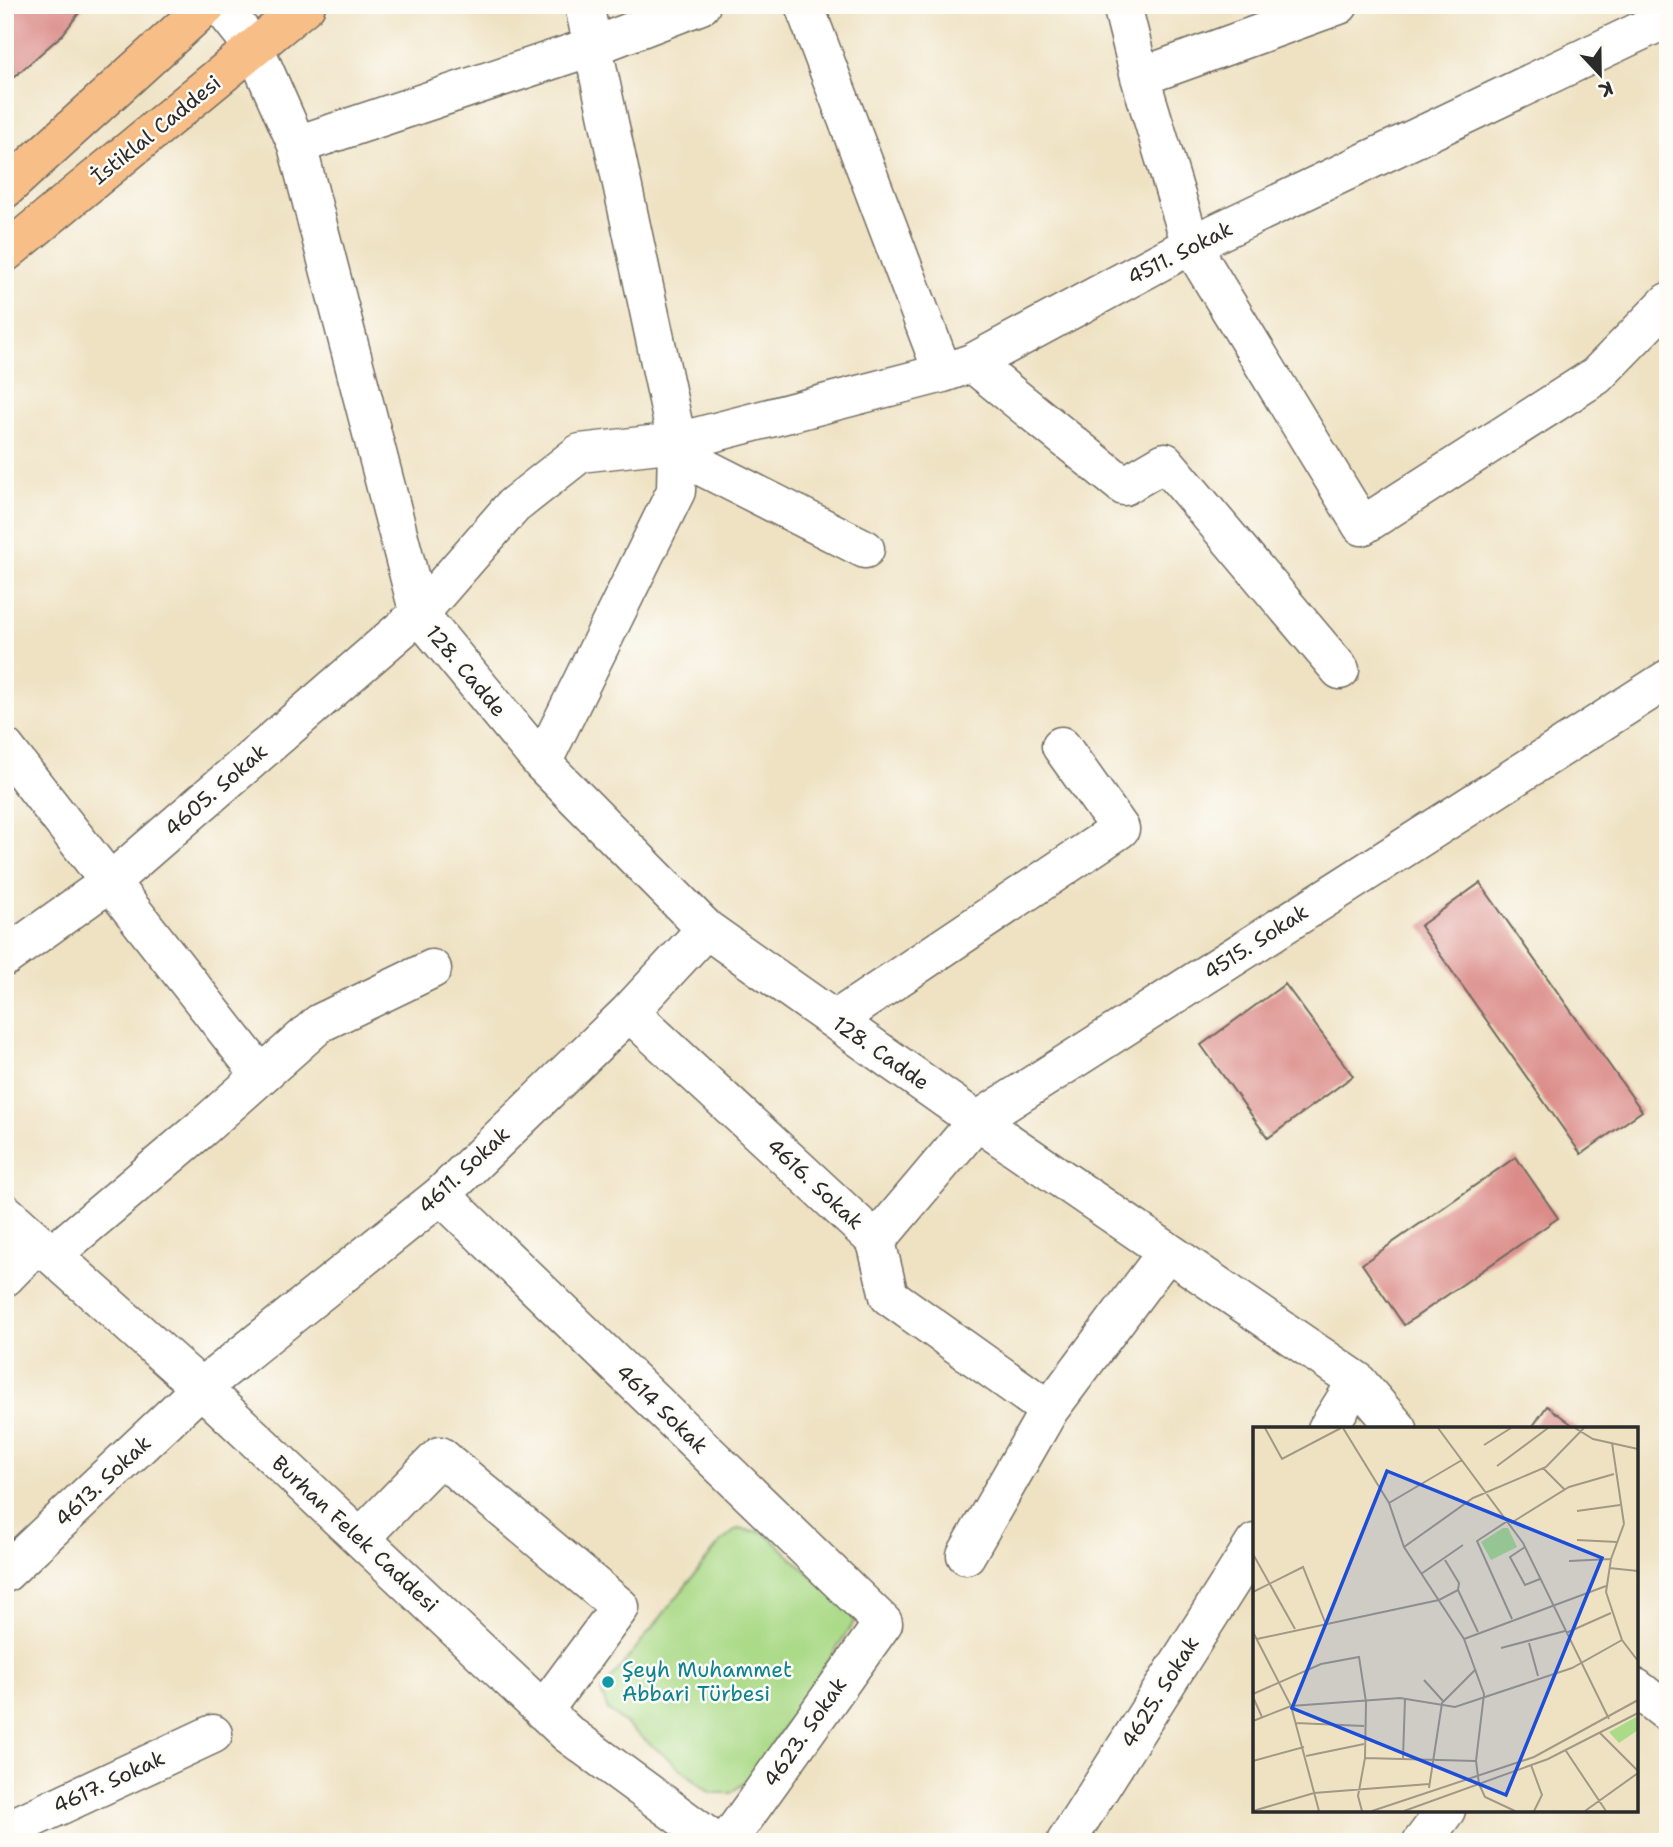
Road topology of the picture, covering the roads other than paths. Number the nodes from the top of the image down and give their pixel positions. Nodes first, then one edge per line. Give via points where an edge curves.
1 (208, 5) edge
2 (220, 5) edge
3 (306, 5) edge
4 (584, 5) edge
5 (701, 5) edge
6 (804, 5) edge
7 (1122, 5) edge
8 (1339, 5) edge
9 (1668, 19) edge
10 (594, 46) junction
11 (255, 49) junction
12 (1140, 77) junction
13 (297, 145) junction
14 (5, 189) edge
15 (1191, 245) junction
16 (5, 253) edge
17 (1668, 302) edge
18 (957, 368) junction
19 (677, 448) junction
20 (865, 550) dead end
21 (419, 614) junction
22 (1340, 670) dead end
23 (1668, 678) edge
24 (1061, 746) dead end
25 (5, 748) edge
26 (542, 763) junction
27 (110, 882) junction
28 (706, 929) junction
29 (5, 957) edge
30 (432, 969) dead end
31 (629, 1012) junction
32 (835, 1020) junction
33 (261, 1075) junction
34 (977, 1121) junction
35 (441, 1195) junction
36 (5, 1213) edge
37 (876, 1241) junction
38 (45, 1249) junction
39 (1167, 1252) junction
40 (5, 1277) edge
41 (1357, 1381) junction
42 (201, 1388) junction
43 (1049, 1410) junction
44 (1328, 1427) edge
45 (1396, 1427) edge
46 (360, 1538) junction
47 (1253, 1546) edge
48 (966, 1555) dead end
49 (5, 1573) edge
50 (883, 1623) joint
51 (1638, 1690) edge
52 (543, 1711) junction
53 (1668, 1713) edge
54 (213, 1734) dead end
55 (1444, 1812) edge
56 (5, 1831) edge
57 (709, 1839) edge
58 (1066, 1842) edge
59 (1422, 1842) edge

1 - 14 main road
2 - 11 street
3 - 11 main road, İstiklal Caddesi
4 - 10 street
5 - 10 street
6 - 18 street
7 - 12 street
8 - 12 street
9 - 15 street, 4511. Sokak
10 - 13 street
10 - 19 street
11 - 13 street
11 - 16 main road, İstiklal Caddesi
12 - 15 street
13 - 21 street
15 - 17 street via 1362,526 1596,376
15 - 18 street, 4511. Sokak
18 - 19 street, 4511. Sokak
18 - 22 street via 1124,486 1165,462
19 - 20 street
19 - 21 street, 4605. Sokak via 580,453 513,506
19 - 26 street via 676,491
21 - 26 street, 128. Cadde
21 - 27 street, 4605. Sokak
23 - 34 street, 4515. Sokak
24 - 32 street via 1120,829
25 - 27 street
26 - 28 street, 128. Cadde
27 - 29 street, 4605. Sokak
27 - 33 street
28 - 31 street, 4611. Sokak
28 - 32 street, 128. Cadde
30 - 33 street via 320,1023
31 - 35 street, 4611. Sokak
31 - 37 street, 4616. Sokak
32 - 34 street, 128. Cadde
33 - 38 street via 202,1128
34 - 37 street, 4515. Sokak
34 - 39 street, 128. Cadde
35 - 42 street, 4611. Sokak
35 - 50 street, 4614 Sokak
36 - 38 street, Burhan Felek Caddesi
37 - 43 street, 4616. Sokak via 889,1296
38 - 40 street
38 - 42 street, Burhan Felek Caddesi
39 - 41 street, 128. Cadde
39 - 43 street
41 - 44 street
41 - 45 street, 128. Cadde
42 - 46 street, Burhan Felek Caddesi
42 - 49 street, 4613. Sokak
43 - 48 street
46 - 52 street, Burhan Felek Caddesi
46 - 52 street via 440,1456 620,1606
47 - 58 street, 4625. Sokak
50 - 57 street, 4623. Sokak
51 - 53 street
52 - 57 street, Burhan Felek Caddesi
54 - 56 street, 4617. Sokak
55 - 59 street

